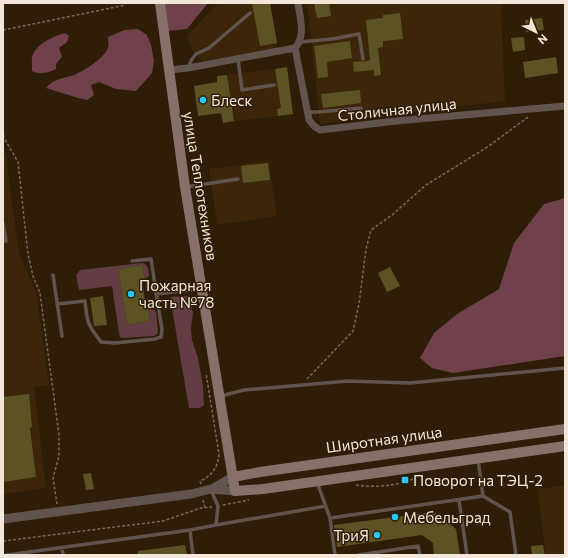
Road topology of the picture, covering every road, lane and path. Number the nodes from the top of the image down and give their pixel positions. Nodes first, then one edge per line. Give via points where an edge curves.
1 (160, 3) edge
2 (298, 3) edge
3 (126, 5) dead end
4 (250, 13) dead end
5 (3, 30) edge
6 (300, 42) junction
7 (295, 48) junction
8 (238, 58) junction
9 (363, 58) dead end
10 (188, 68) junction
11 (169, 70) junction
12 (274, 86) dead end
13 (565, 106) edge
14 (361, 108) dead end
15 (539, 109) junction
16 (308, 112) junction
17 (3, 130) edge
18 (238, 178) dead end
19 (186, 187) junction
20 (3, 223) edge
21 (3, 241) edge
22 (132, 262) dead end
23 (53, 275) dead end
24 (202, 288) junction
25 (156, 294) junction
26 (57, 304) junction
27 (62, 336) dead end
28 (205, 368) dead end
29 (565, 368) edge
30 (302, 385) junction
31 (220, 396) junction
32 (565, 429) edge
33 (565, 446) edge
34 (478, 458) junction
35 (420, 476) dead end
36 (233, 478) junction
37 (317, 481) junction
38 (354, 485) dead end
39 (206, 490) junction
40 (235, 491) junction
41 (483, 496) junction
42 (248, 500) dead end
43 (459, 500) junction
44 (218, 506) junction
45 (326, 506) junction
46 (205, 508) junction
47 (58, 512) junction
48 (330, 518) junction
49 (3, 519) edge
50 (216, 525) junction
51 (190, 530) junction
52 (3, 541) edge
53 (62, 548) junction
54 (7, 555) edge
55 (63, 555) edge
56 (193, 555) edge
57 (335, 555) edge
58 (359, 555) edge
59 (420, 555) edge
60 (467, 555) edge
61 (516, 555) edge

1 - 11 main road, улица Теплотехников
2 - 6 street via 302,33
3 - 5 path
4 - 10 lane via 209,48 196,54
6 - 7 street
6 - 9 lane via 360,34
7 - 8 street
7 - 16 street, Столичная улица
8 - 10 street
8 - 12 lane via 242,90
10 - 11 street
11 - 19 main road, улица Теплотехников
13 - 15 street, Столичная улица
14 - 16 lane
15 - 16 street, Столичная улица via 320,130 310,120
15 - 30 path via 489,146 426,185 371,230 353,331
17 - 47 path via 4,138 18,162 28,254 40,293 59,435 59,456 53,478
18 - 19 lane
19 - 24 main road, улица Теплотехников
20 - 21 lane via 6,241
22 - 25 lane via 151,259
23 - 26 lane
24 - 25 lane
24 - 31 main road, улица Теплотехников
25 - 26 lane via 162,330 160,337 155,339 101,342 86,320 85,301
26 - 27 lane
28 - 39 path via 219,454 215,469 200,481
29 - 30 lane via 410,383 348,381
30 - 31 lane via 244,390
31 - 36 main road, улица Теплотехников
32 - 36 main road, Широтная улица
33 - 34 main road, Широтная улица
34 - 37 main road, Широтная улица
34 - 41 lane
35 - 38 path via 408,482 374,487
36 - 39 street, Широтная улица
36 - 40 main road, улица Теплотехников
37 - 40 main road, Широтная улица
37 - 45 lane
39 - 40 street, Широтная улица
39 - 44 lane
39 - 46 path
39 - 47 street, Широтная улица
41 - 43 lane
41 - 61 lane via 510,512
42 - 44 path
43 - 48 lane
43 - 60 lane
44 - 46 path
44 - 50 lane
45 - 48 lane
45 - 50 lane
46 - 52 path via 163,521
47 - 49 street, Широтная улица
48 - 57 lane
50 - 51 lane
51 - 53 lane
51 - 56 lane
53 - 54 lane
53 - 55 lane
58 - 59 lane via 418,546

